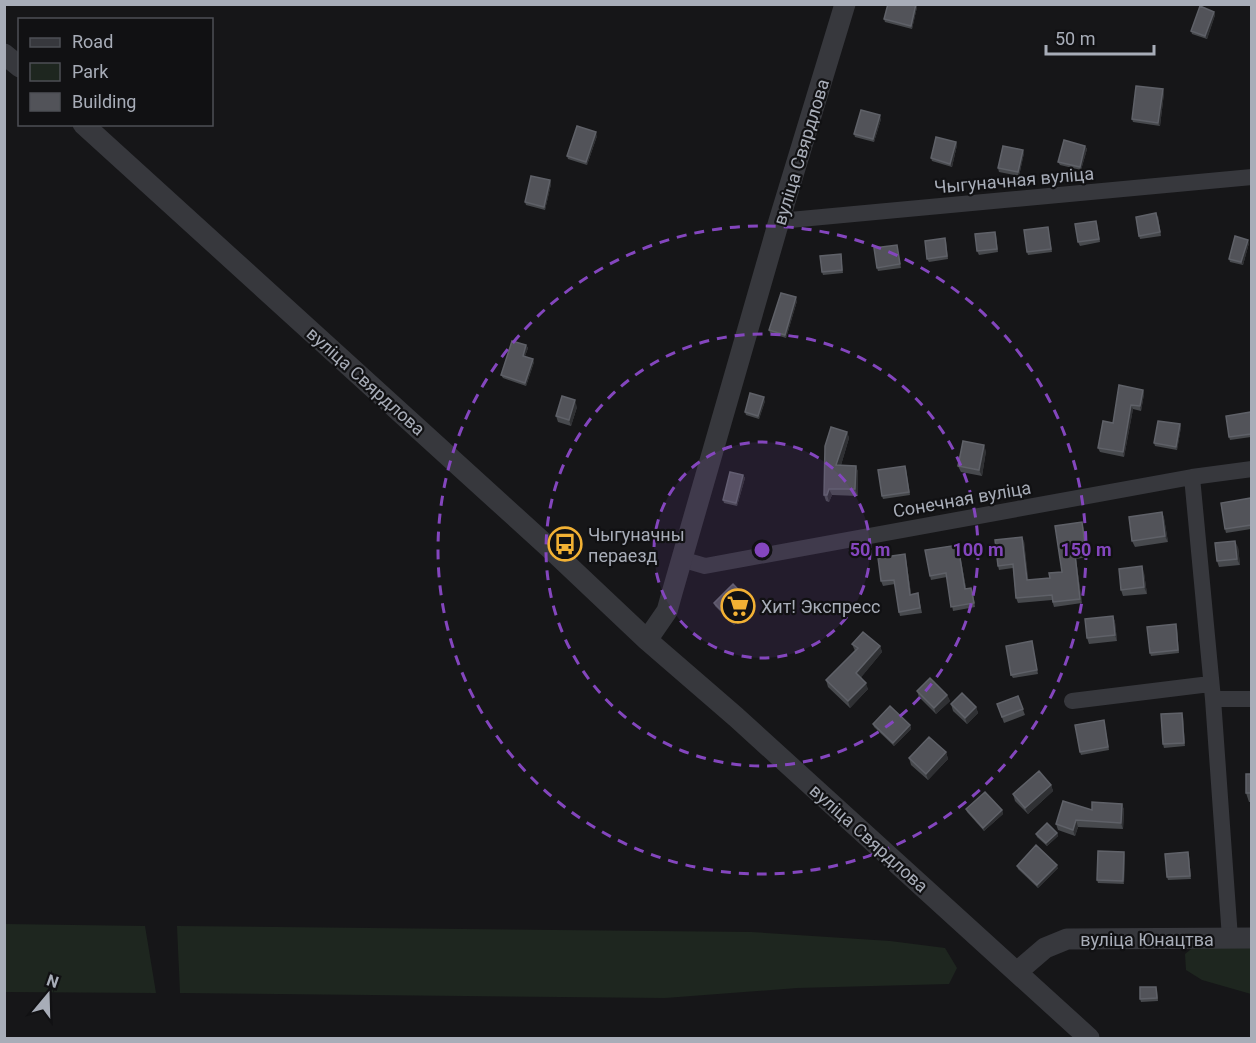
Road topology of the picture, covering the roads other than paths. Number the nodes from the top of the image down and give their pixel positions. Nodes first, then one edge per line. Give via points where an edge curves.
1 (845, 4) edge
2 (4, 54) edge
3 (18, 65) edge
4 (85, 126) edge
5 (1251, 177) edge
6 (779, 222) junction
7 (1251, 469) edge
8 (1192, 477) junction
9 (681, 559) junction
10 (647, 640) junction
11 (1211, 691) junction
12 (1251, 699) edge
13 (1072, 701) dead end
14 (1230, 938) junction
15 (1251, 938) edge
16 (1017, 972) junction
17 (1089, 1038) edge

1 - 6 street, вуліца Свярдлова
2 - 3 street
4 - 10 street, вуліца Свярдлова
5 - 6 street, Чыгуначная вуліца
6 - 9 street, вуліца Свярдлова
7 - 8 street, Сонечная вуліца
8 - 9 street, Сонечная вуліца via 705,566
8 - 11 street
9 - 10 street, вуліца Свярдлова via 666,611
10 - 16 street, вуліца Свярдлова
11 - 12 street
11 - 13 street
11 - 14 street
14 - 15 street, вуліца Юнацтва
14 - 16 street, вуліца Юнацтва via 1067,939 1045,948
16 - 17 street, вуліца Свярдлова

